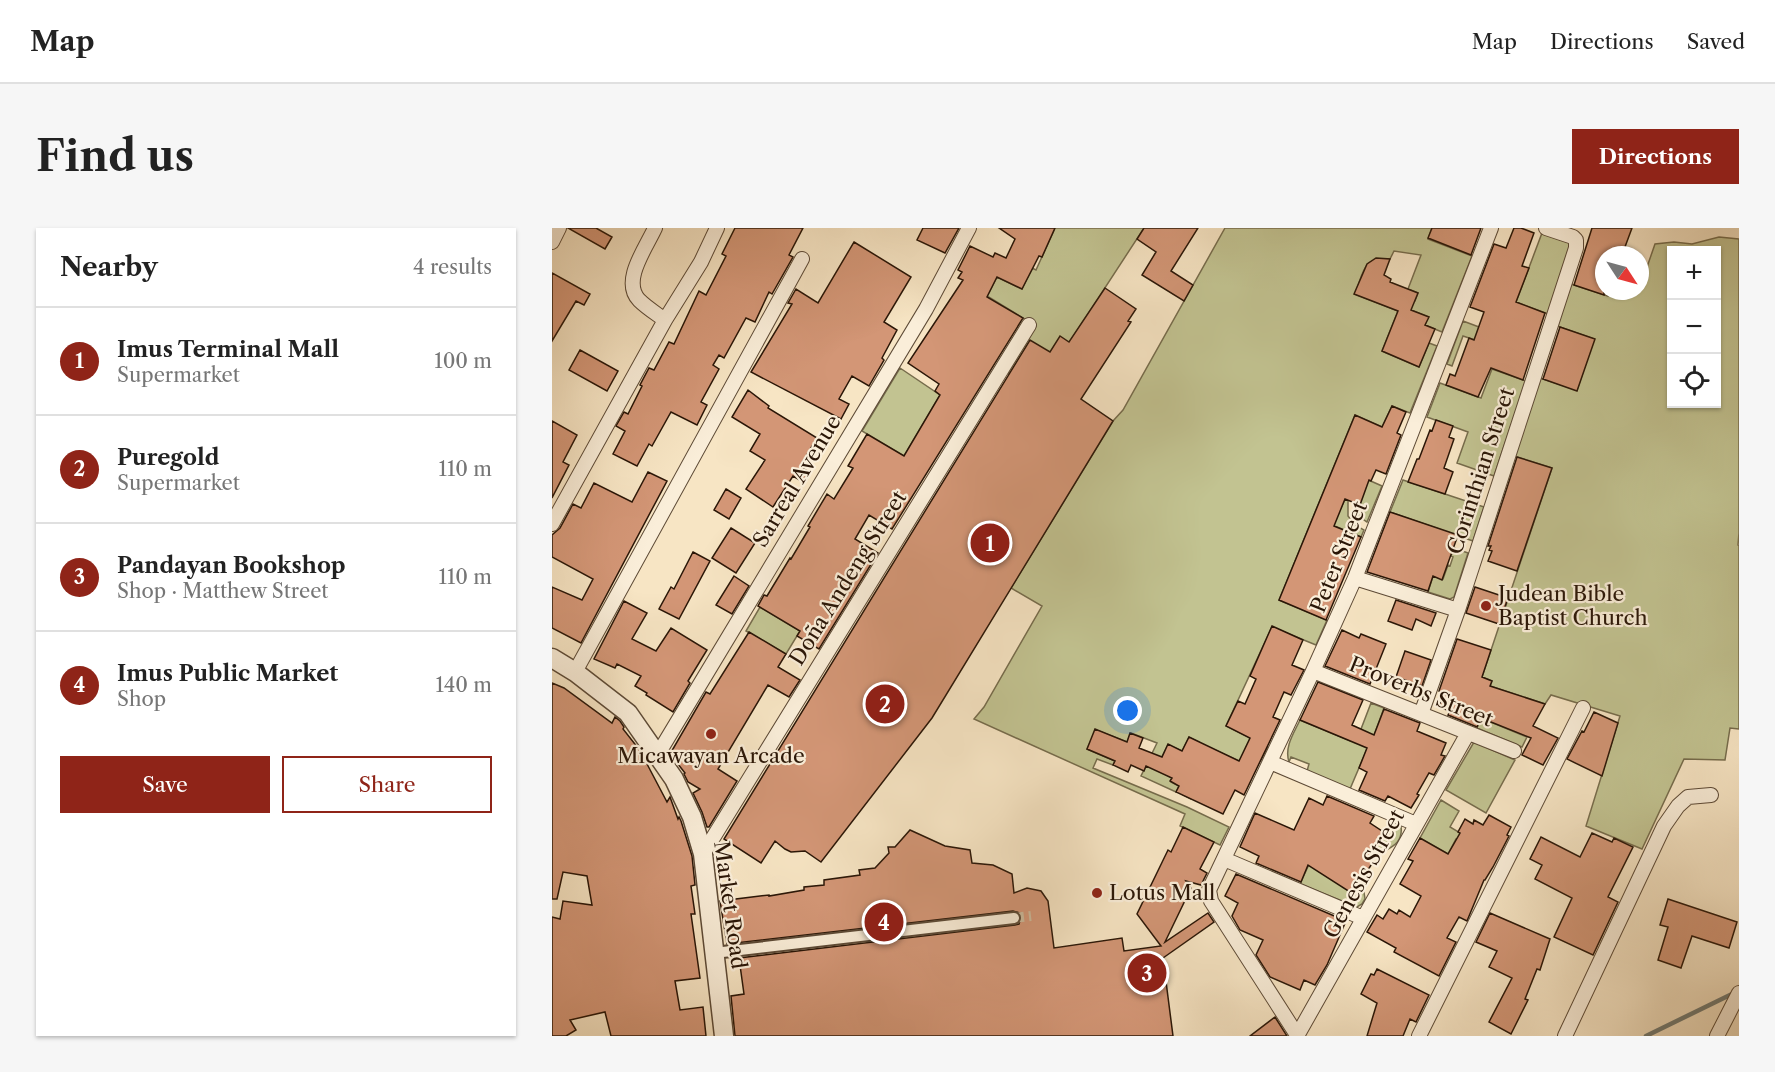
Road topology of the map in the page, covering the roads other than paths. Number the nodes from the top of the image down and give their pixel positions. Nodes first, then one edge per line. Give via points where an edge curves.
1 (559, 228) edge
2 (655, 228) edge
3 (717, 228) edge
4 (969, 228) edge
5 (1491, 228) edge
6 (1546, 228) edge
7 (552, 242) edge
8 (801, 259) dead end
9 (665, 320) junction
10 (1029, 325) dead end
11 (552, 524) edge
12 (1355, 578) junction
13 (1458, 610) junction
14 (552, 658) edge
15 (1313, 671) junction
16 (574, 672) junction
17 (1584, 708) dead end
18 (1421, 714) junction
19 (1468, 733) junction
20 (1514, 751) dead end
21 (658, 754) junction
22 (1270, 762) junction
23 (1711, 795) dead end
24 (1416, 824) junction
25 (703, 854) junction
26 (1224, 859) junction
27 (1014, 918) tunnel mouth
28 (1364, 918) junction
29 (714, 953) junction
30 (1739, 993) edge
31 (724, 1036) edge
32 (1297, 1036) edge
33 (1419, 1036) edge
34 (1565, 1036) edge
35 (1717, 1036) edge

1 - 7 street
2 - 9 street via 632,276 632,289 638,299
3 - 9 street
4 - 21 street, Sarreal Avenue via 926,309
5 - 12 street, Peter Street
6 - 13 street, Corinthian Street via 1576,240 1576,248
8 - 16 street
9 - 11 street
10 - 25 street, Doña Andeng Street
12 - 13 street
12 - 15 street, Peter Street
13 - 18 street, Corinthian Street
14 - 16 street, Market Road
15 - 18 street, Proverbs Street
15 - 22 street, Peter Street
16 - 21 street, Market Road via 628,713
17 - 33 street
18 - 19 street, Proverbs Street
19 - 20 street, Proverbs Street
19 - 24 street, Genesis Street
21 - 25 street, Market Road via 692,817
22 - 24 street
22 - 26 street, Peter Street
23 - 34 street via 1688,797 1664,826
24 - 28 street, Genesis Street
25 - 29 street, Market Road
26 - 28 street
26 - 32 street, Peter Street via 1208,894
27 - 29 street
28 - 32 street, Genesis Street
29 - 31 street, Market Road
30 - 35 street

